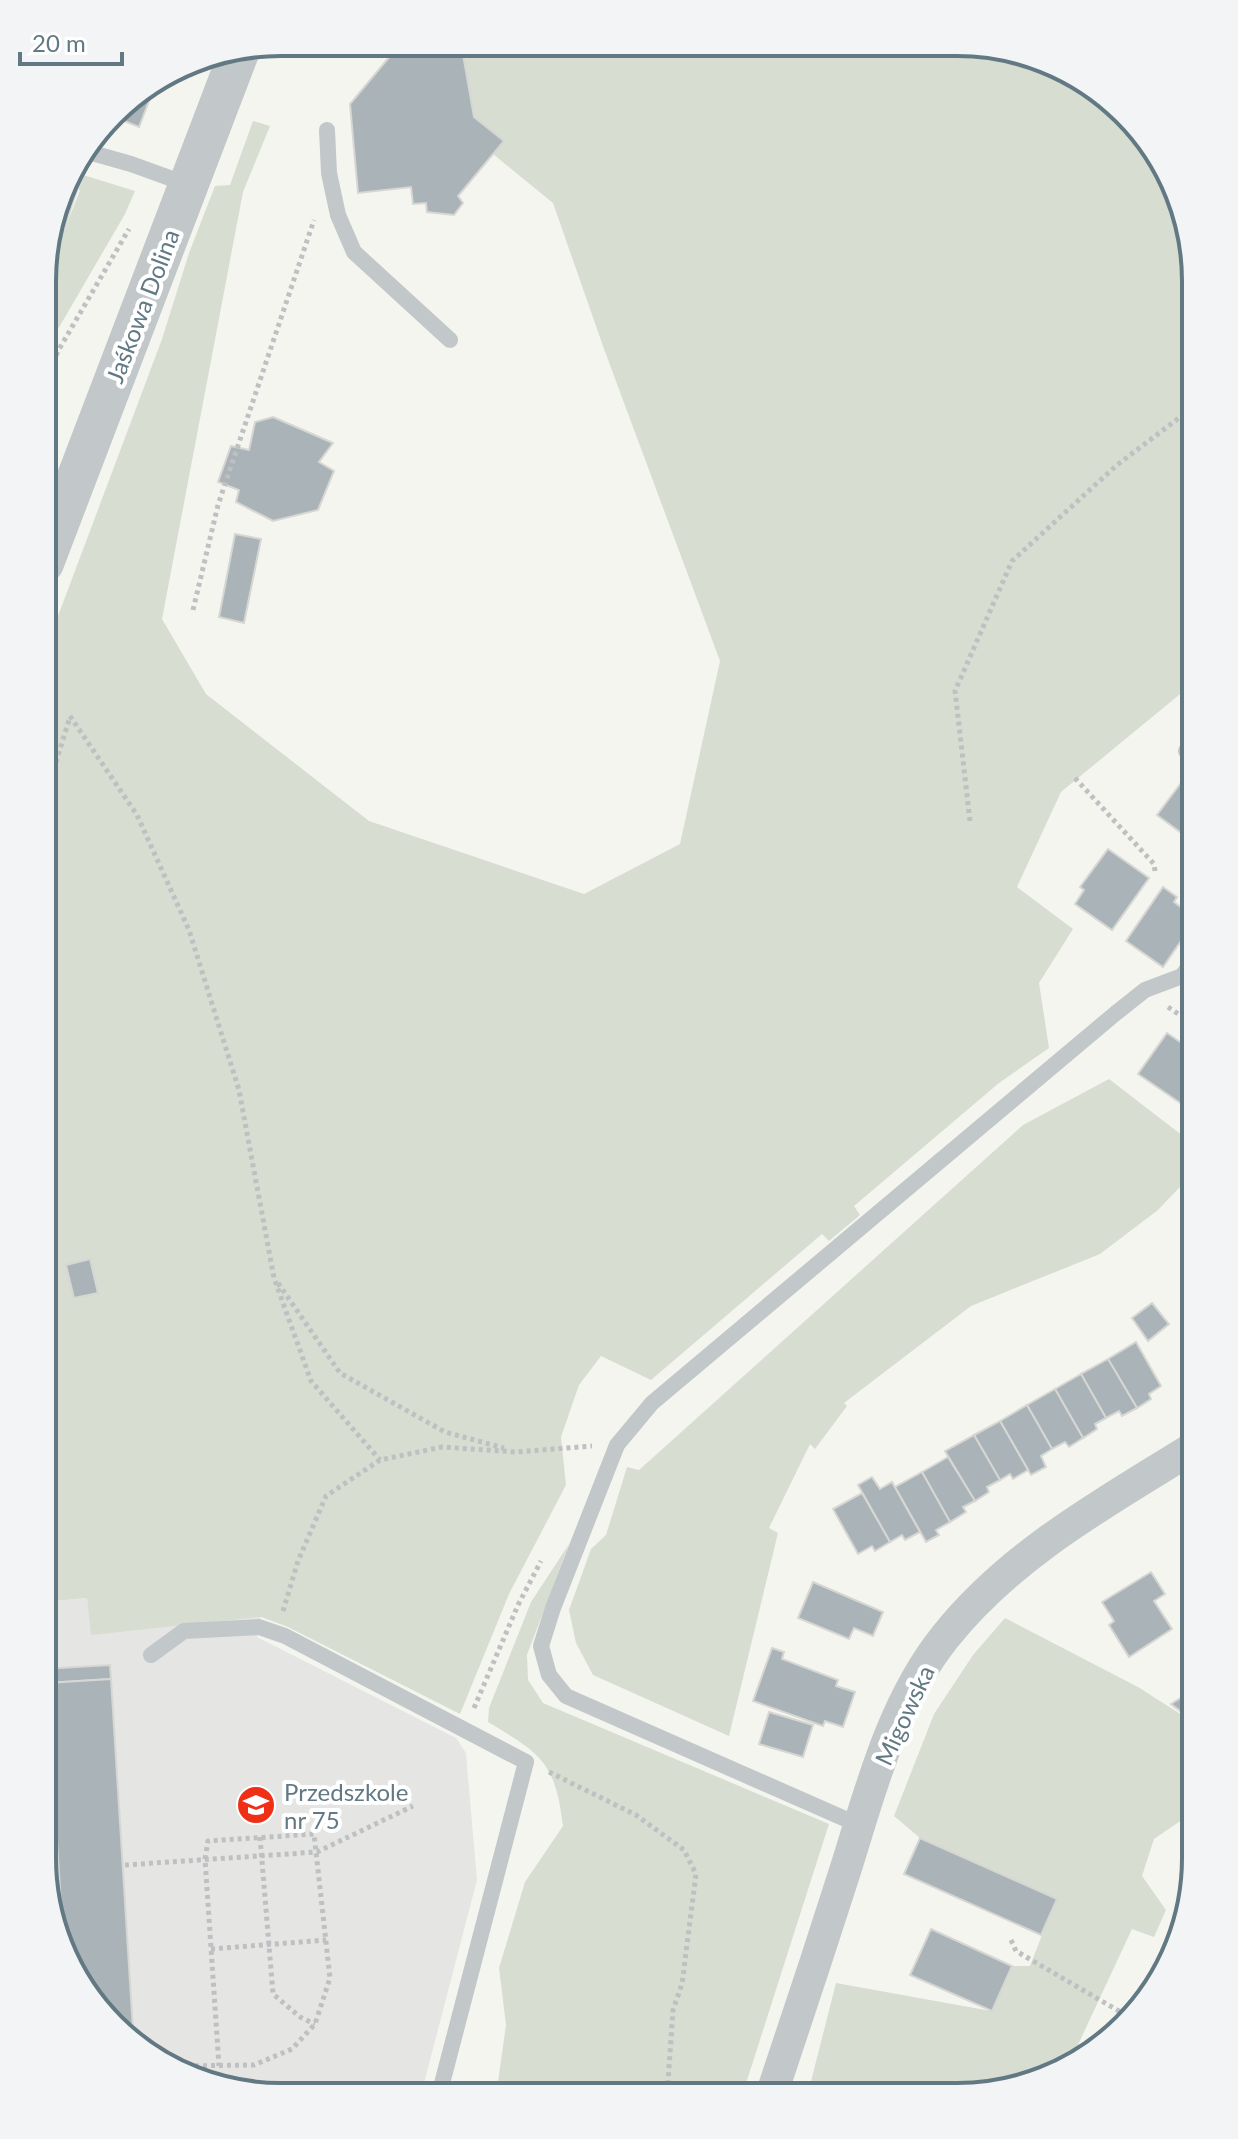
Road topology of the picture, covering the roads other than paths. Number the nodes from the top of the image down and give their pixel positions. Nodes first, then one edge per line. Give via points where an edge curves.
1 (236, 60) edge
2 (327, 130) dead end
3 (96, 154) edge
4 (189, 185) junction
5 (450, 340) dead end
6 (56, 496) edge
7 (1182, 976) edge
8 (1182, 1455) edge
9 (151, 1655) dead end
10 (859, 1825) junction
11 (442, 2083) edge
12 (775, 2083) edge

1 - 4 street, Jaśkowa Dolina
2 - 5 lane via 338,215 354,252
3 - 4 lane
4 - 6 street, Jaśkowa Dolina
7 - 10 lane via 1145,990 1116,1013 652,1403 617,1445 553,1608 541,1646 549,1675 566,1696
8 - 10 street, Migowska via 1024,1558 946,1636 909,1695
9 - 11 lane via 184,1631 259,1627 526,1762
10 - 12 street, Migowska

